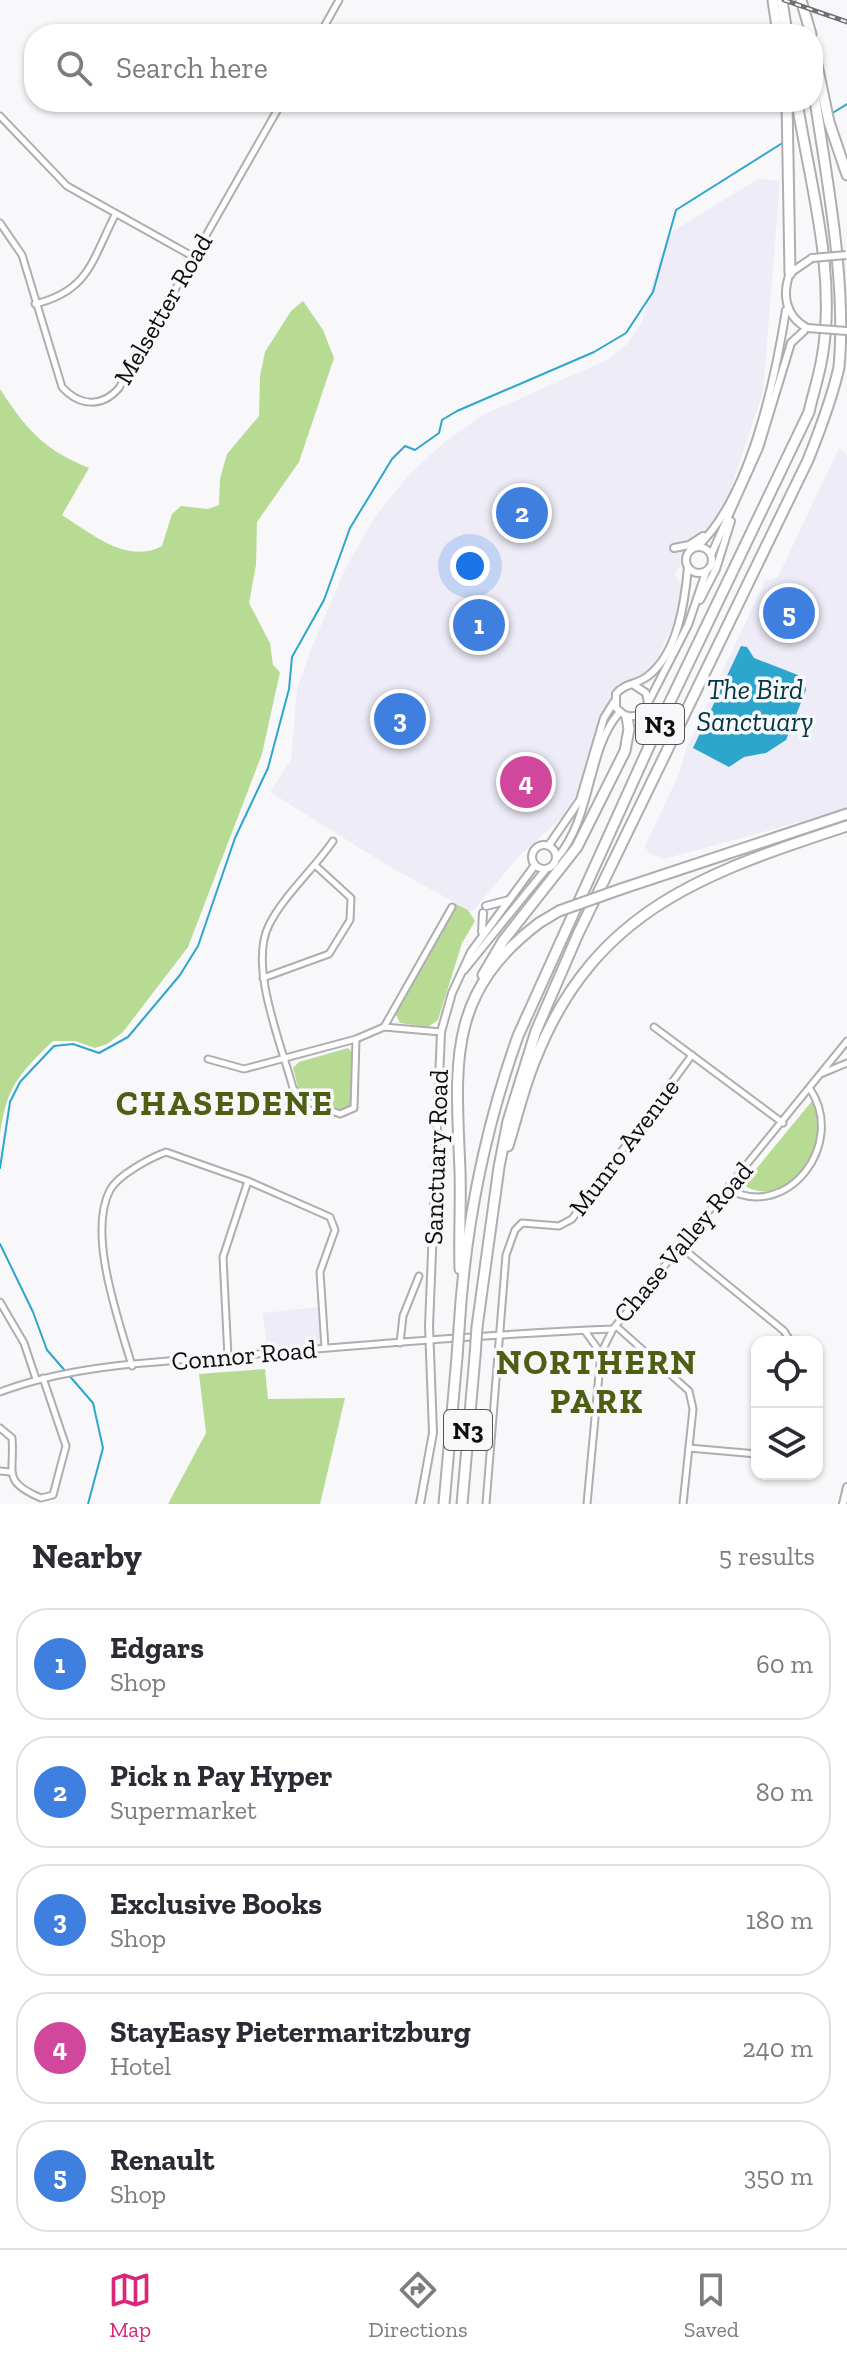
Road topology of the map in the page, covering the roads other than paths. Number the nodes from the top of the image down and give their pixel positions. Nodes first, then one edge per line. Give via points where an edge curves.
1 (339, 0) edge
2 (773, 0) edge
3 (782, 0) edge
4 (801, 0) edge
5 (326, 24) edge
6 (777, 24) edge
7 (786, 24) edge
8 (806, 24) edge
9 (276, 112) edge
10 (788, 112) edge
11 (799, 112) edge
12 (821, 112) edge
13 (822, 112) edge
14 (0, 116) edge
15 (823, 119) junction
16 (847, 175) edge
17 (115, 215) junction
18 (0, 223) edge
19 (847, 255) edge
20 (192, 256) junction
21 (790, 273) junction
22 (35, 304) junction
23 (787, 306) junction
24 (807, 328) junction
25 (847, 331) edge
26 (735, 506) junction
27 (719, 520) junction
28 (697, 547) junction
29 (674, 548) dead end
30 (711, 555) junction
31 (688, 567) junction
32 (706, 572) junction
33 (691, 617) junction
34 (634, 685) junction
35 (614, 702) junction
36 (648, 703) junction
37 (623, 715) junction
38 (847, 814) edge
39 (847, 826) edge
40 (333, 841) dead end
41 (549, 845) junction
42 (557, 858) junction
43 (535, 865) junction
44 (316, 866) junction
45 (546, 869) junction
46 (511, 899) junction
47 (452, 907) dead end
48 (482, 935) junction
49 (460, 976) junction
50 (263, 978) junction
51 (475, 993) junction
52 (384, 1027) junction
53 (654, 1027) dead end
54 (441, 1032) junction
55 (356, 1039) junction
56 (847, 1041) edge
57 (692, 1055) junction
58 (285, 1058) junction
59 (208, 1059) dead end
60 (847, 1063) edge
61 (822, 1074) junction
62 (810, 1089) junction
63 (783, 1123) junction
64 (499, 1167) junction
65 (248, 1181) junction
66 (728, 1189) junction
67 (681, 1247) junction
68 (419, 1276) dead end
69 (0, 1302) edge
70 (460, 1312) junction
71 (614, 1328) junction
72 (585, 1330) junction
73 (499, 1335) junction
74 (787, 1336) edge
75 (429, 1341) junction
76 (400, 1343) junction
77 (325, 1348) junction
78 (601, 1353) junction
79 (228, 1357) junction
80 (132, 1366) junction
81 (39, 1378) junction
82 (0, 1392) edge
83 (0, 1428) edge
84 (689, 1448) junction
85 (751, 1453) edge
86 (0, 1471) edge
87 (10, 1472) junction
88 (847, 1487) edge
89 (420, 1504) edge
90 (444, 1504) edge
91 (462, 1504) edge
92 (486, 1504) edge
93 (587, 1504) edge
94 (683, 1504) edge
95 (843, 1504) edge

1 - 5 street
2 - 6 highway
3 - 7 highway
4 - 8 highway
9 - 20 street, Melsetter Road
10 - 21 highway
11 - 70 highway, N3 via 819,234 826,320 809,412 518,1036 475,1187
12 - 15 highway, N3
13 - 15 highway
14 - 17 street via 55,176
15 - 16 highway
15 - 64 highway, N3 via 843,309 839,365 825,418 554,990 519,1080
17 - 20 street
17 - 22 street via 78,286
18 - 22 street, Melsetter Road via 22,255
19 - 21 street, bridge via 812,258
20 - 22 street, Melsetter Road via 119,388 102,401 86,403 62,387
21 - 23 street
23 - 24 street
23 - 27 street via 765,410
24 - 25 street, bridge
24 - 26 street via 791,343 772,411
26 - 30 street
26 - 33 street via 716,569
27 - 28 street
27 - 29 street via 695,542
28 - 30 street
28 - 31 street via 688,552
30 - 32 street
31 - 32 street
31 - 34 street via 681,619 653,672
32 - 33 street
33 - 36 street
34 - 35 street via 619,690
34 - 36 street via 646,693
35 - 37 street
35 - 41 street via 604,718 580,800
36 - 37 street via 641,715
37 - 42 street via 608,730 582,814
37 - 51 highway via 629,729 625,751 577,847 503,941
38 - 51 highway, bridge via 559,911 505,953
39 - 64 highway via 698,880 660,902 611,943 550,1029
40 - 44 street
41 - 42 street
41 - 43 street via 534,849
42 - 45 street
43 - 45 street
43 - 46 street, Sanctuary Road
44 - 50 street via 269,923
44 - 50 street via 351,898 350,920 324,958
45 - 49 street, Sanctuary Road
46 - 48 street, Sanctuary Road
46 - 48 street via 484,910
47 - 52 street
48 - 49 street, Sanctuary Road
49 - 54 street, Sanctuary Road
50 - 58 street
51 - 70 highway via 457,1061
52 - 54 street
52 - 55 street
53 - 57 street
54 - 75 street, Sanctuary Road
55 - 58 street
55 - 58 street via 356,1102 348,1113 300,1098
56 - 61 street, Chase Valley Road
57 - 63 street
57 - 73 street, Munro Avenue via 572,1219 559,1226 526,1223 515,1230 506,1255
58 - 59 street via 239,1069
60 - 61 street, Chase Valley Road
61 - 62 street, Chase Valley Road
62 - 63 street, Chase Valley Road
62 - 66 street via 826,1124 808,1172 788,1188 760,1198
63 - 66 street, Chase Valley Road
64 - 91 highway, N3, bridge via 477,1327
65 - 77 street via 324,1211 334,1221 320,1272
65 - 79 street via 223,1257
65 - 80 street via 166,1152 113,1186 106,1203 103,1257
66 - 67 street, Chase Valley Road
67 - 71 street, Chase Valley Road
67 - 74 street
68 - 76 street via 403,1316
69 - 81 street
70 - 90 highway, N3, bridge
71 - 72 street, Chase Valley Road
71 - 78 street
71 - 84 street via 689,1391
72 - 73 street, Chase Valley Road
72 - 78 street
73 - 75 street, Chase Valley Road
73 - 92 street
75 - 76 street, Connor Road
75 - 89 street via 433,1433
76 - 77 street, Connor Road
77 - 79 street, Connor Road
78 - 93 street
79 - 80 street, Connor Road
80 - 81 street, Connor Road
81 - 82 street, Connor Road
81 - 87 street via 66,1446 56,1492 41,1498 21,1488
83 - 87 street via 12,1438
84 - 85 street
84 - 94 street
86 - 87 street
88 - 95 street

